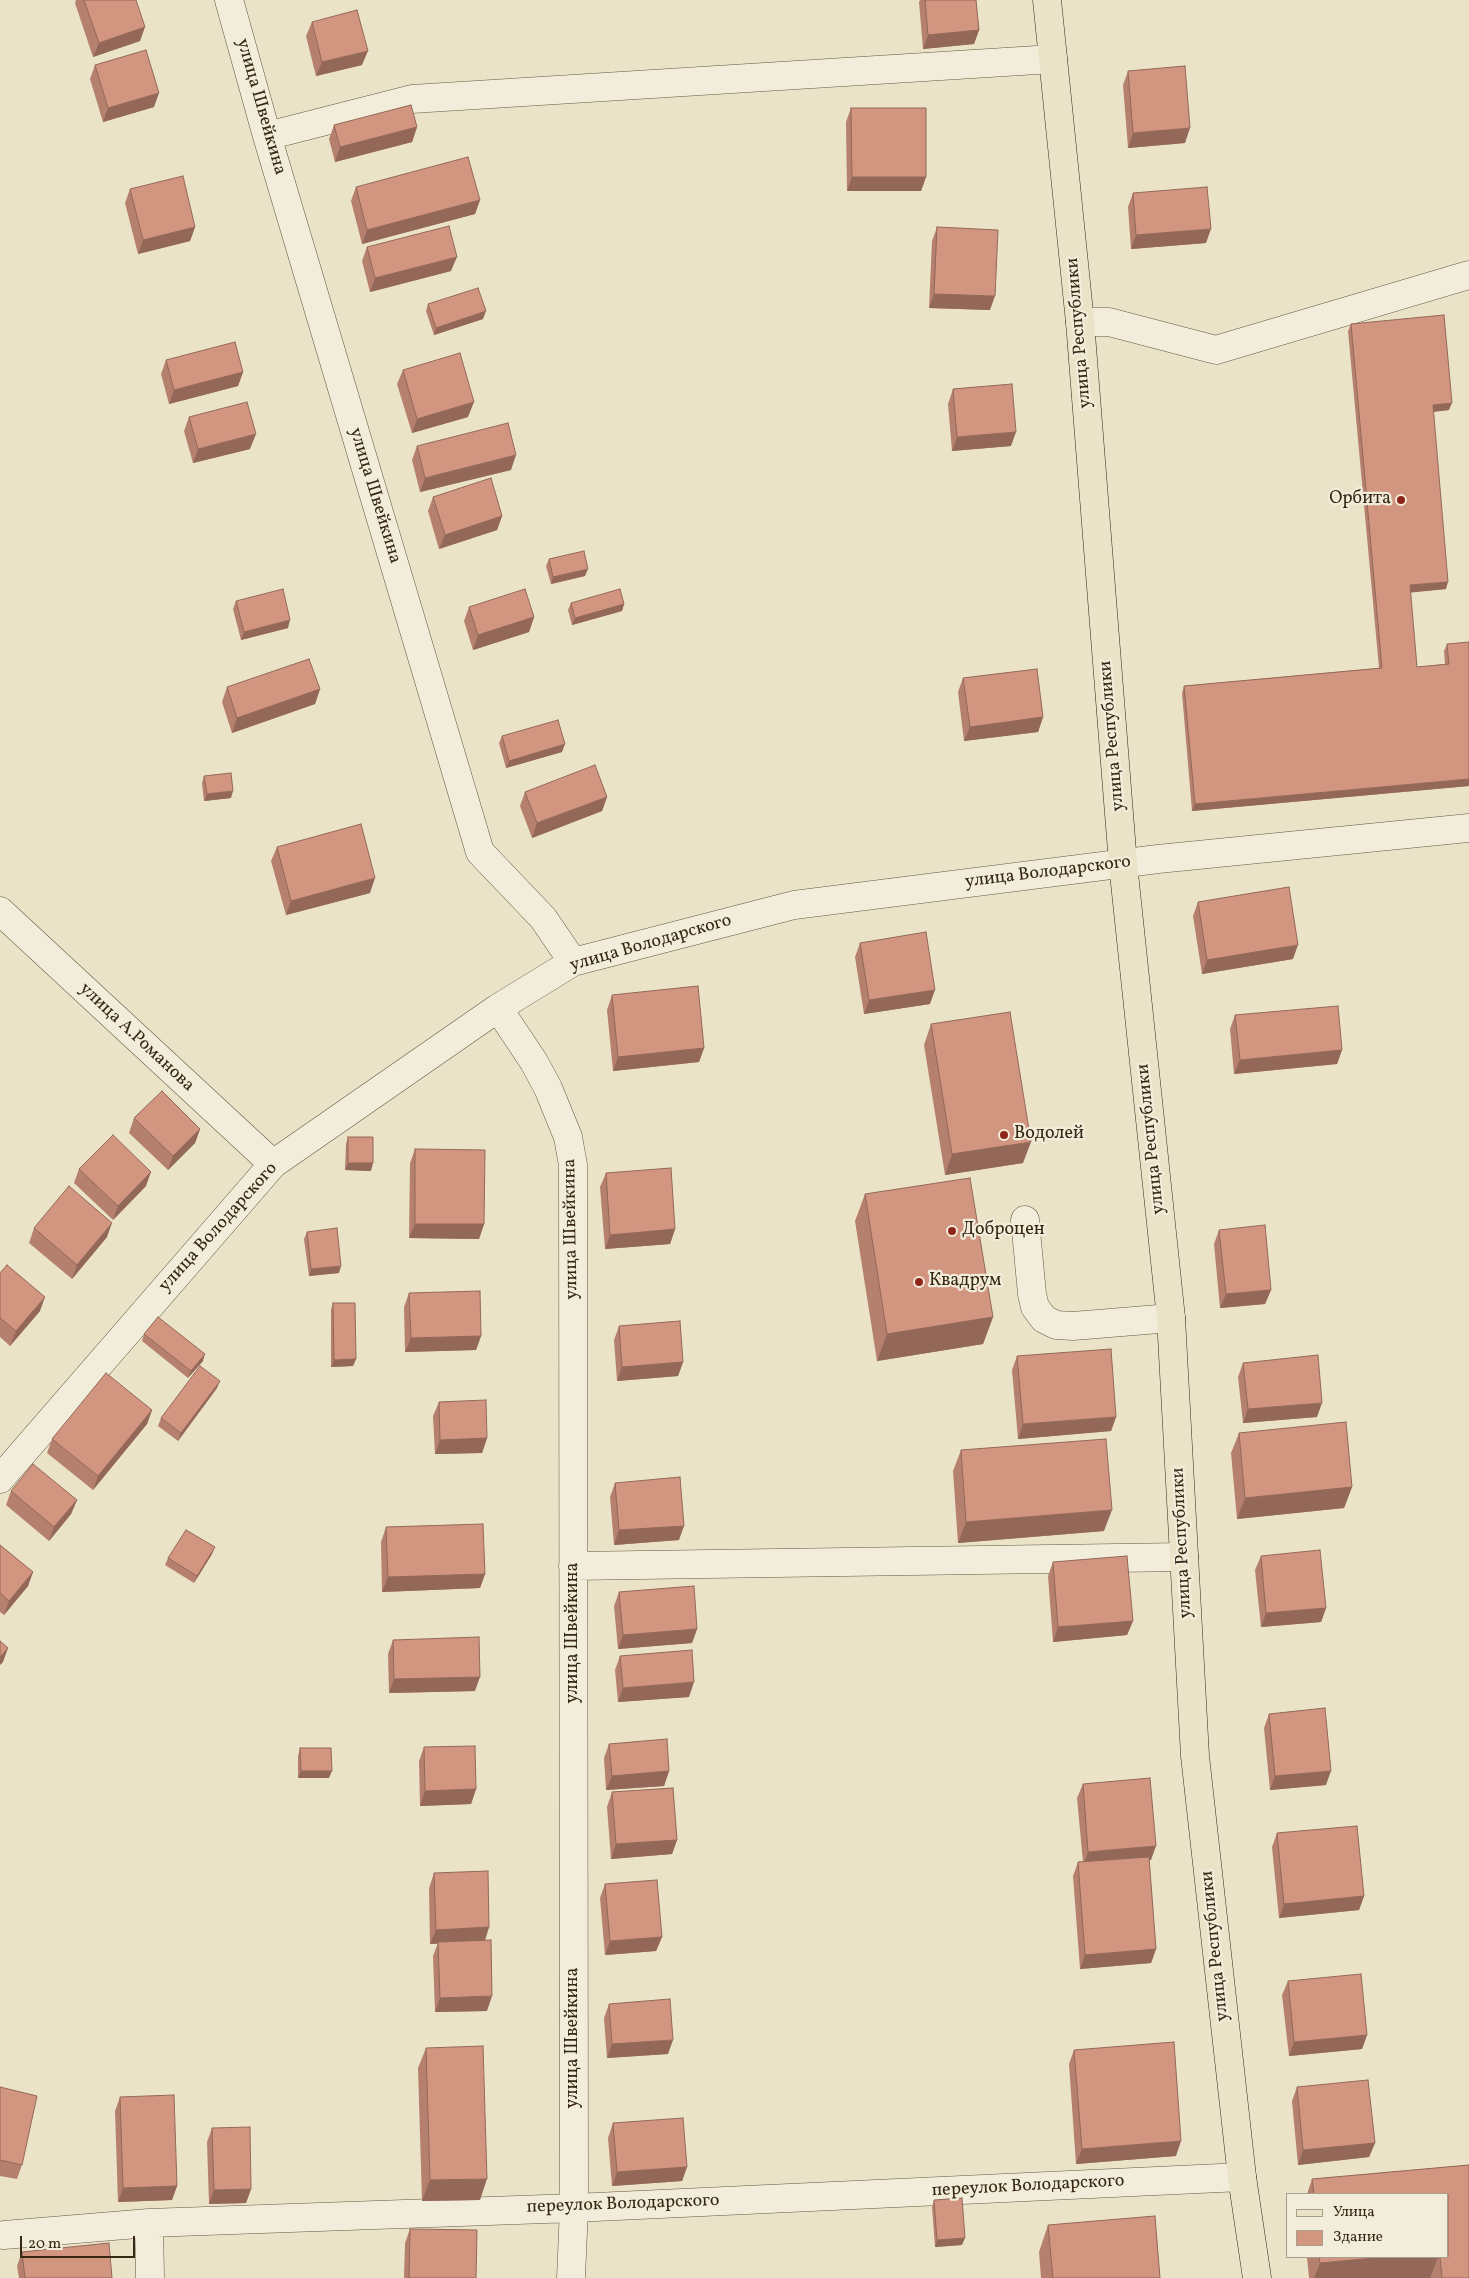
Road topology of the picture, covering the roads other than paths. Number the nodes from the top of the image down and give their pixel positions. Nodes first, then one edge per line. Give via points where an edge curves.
1 (229, 0) edge
2 (1047, 0) edge
3 (1053, 59) junction
4 (268, 136) junction
5 (1469, 275) edge
6 (1080, 322) junction
7 (1469, 828) edge
8 (1123, 864) junction
9 (0, 911) edge
10 (573, 962) junction
11 (498, 1008) junction
12 (273, 1164) junction
13 (1025, 1220) dead end
14 (1171, 1318) junction
15 (0, 1479) edge
16 (1184, 1557) junction
17 (573, 1566) junction
18 (1242, 2177) junction
19 (574, 2208) junction
20 (149, 2224) junction
21 (4, 2235) dead end
22 (150, 2278) edge
23 (571, 2278) edge
24 (1257, 2278) edge

1 - 4 street, улица Швейкина
2 - 3 main road, улица Республики
3 - 4 street via 412,99
3 - 6 main road, улица Республики
4 - 10 street, улица Швейкина via 480,852 543,918
5 - 6 street via 1216,350 1108,322
6 - 8 main road, улица Республики
7 - 8 street, улица Володарского
8 - 10 street, улица Володарского via 794,905
8 - 14 main road, улица Республики
9 - 12 street, улица А.Романова
10 - 11 street, улица Володарского
11 - 12 street, улица Володарского
11 - 17 street, улица Швейкина via 548,1088 568,1137 573,1165
12 - 15 street, улица Володарского
13 - 14 street via 1032,1294 1035,1307 1044,1319 1056,1325 1073,1326
14 - 16 main road, улица Республики
16 - 17 street
16 - 18 main road, улица Республики via 1195,1756
17 - 19 street, улица Швейкина
18 - 19 street, переулок Володарского
18 - 24 main road, улица Республики
19 - 20 street, переулок Володарского
19 - 23 street, улица Швейкина
20 - 21 street, переулок Володарского
20 - 22 street

